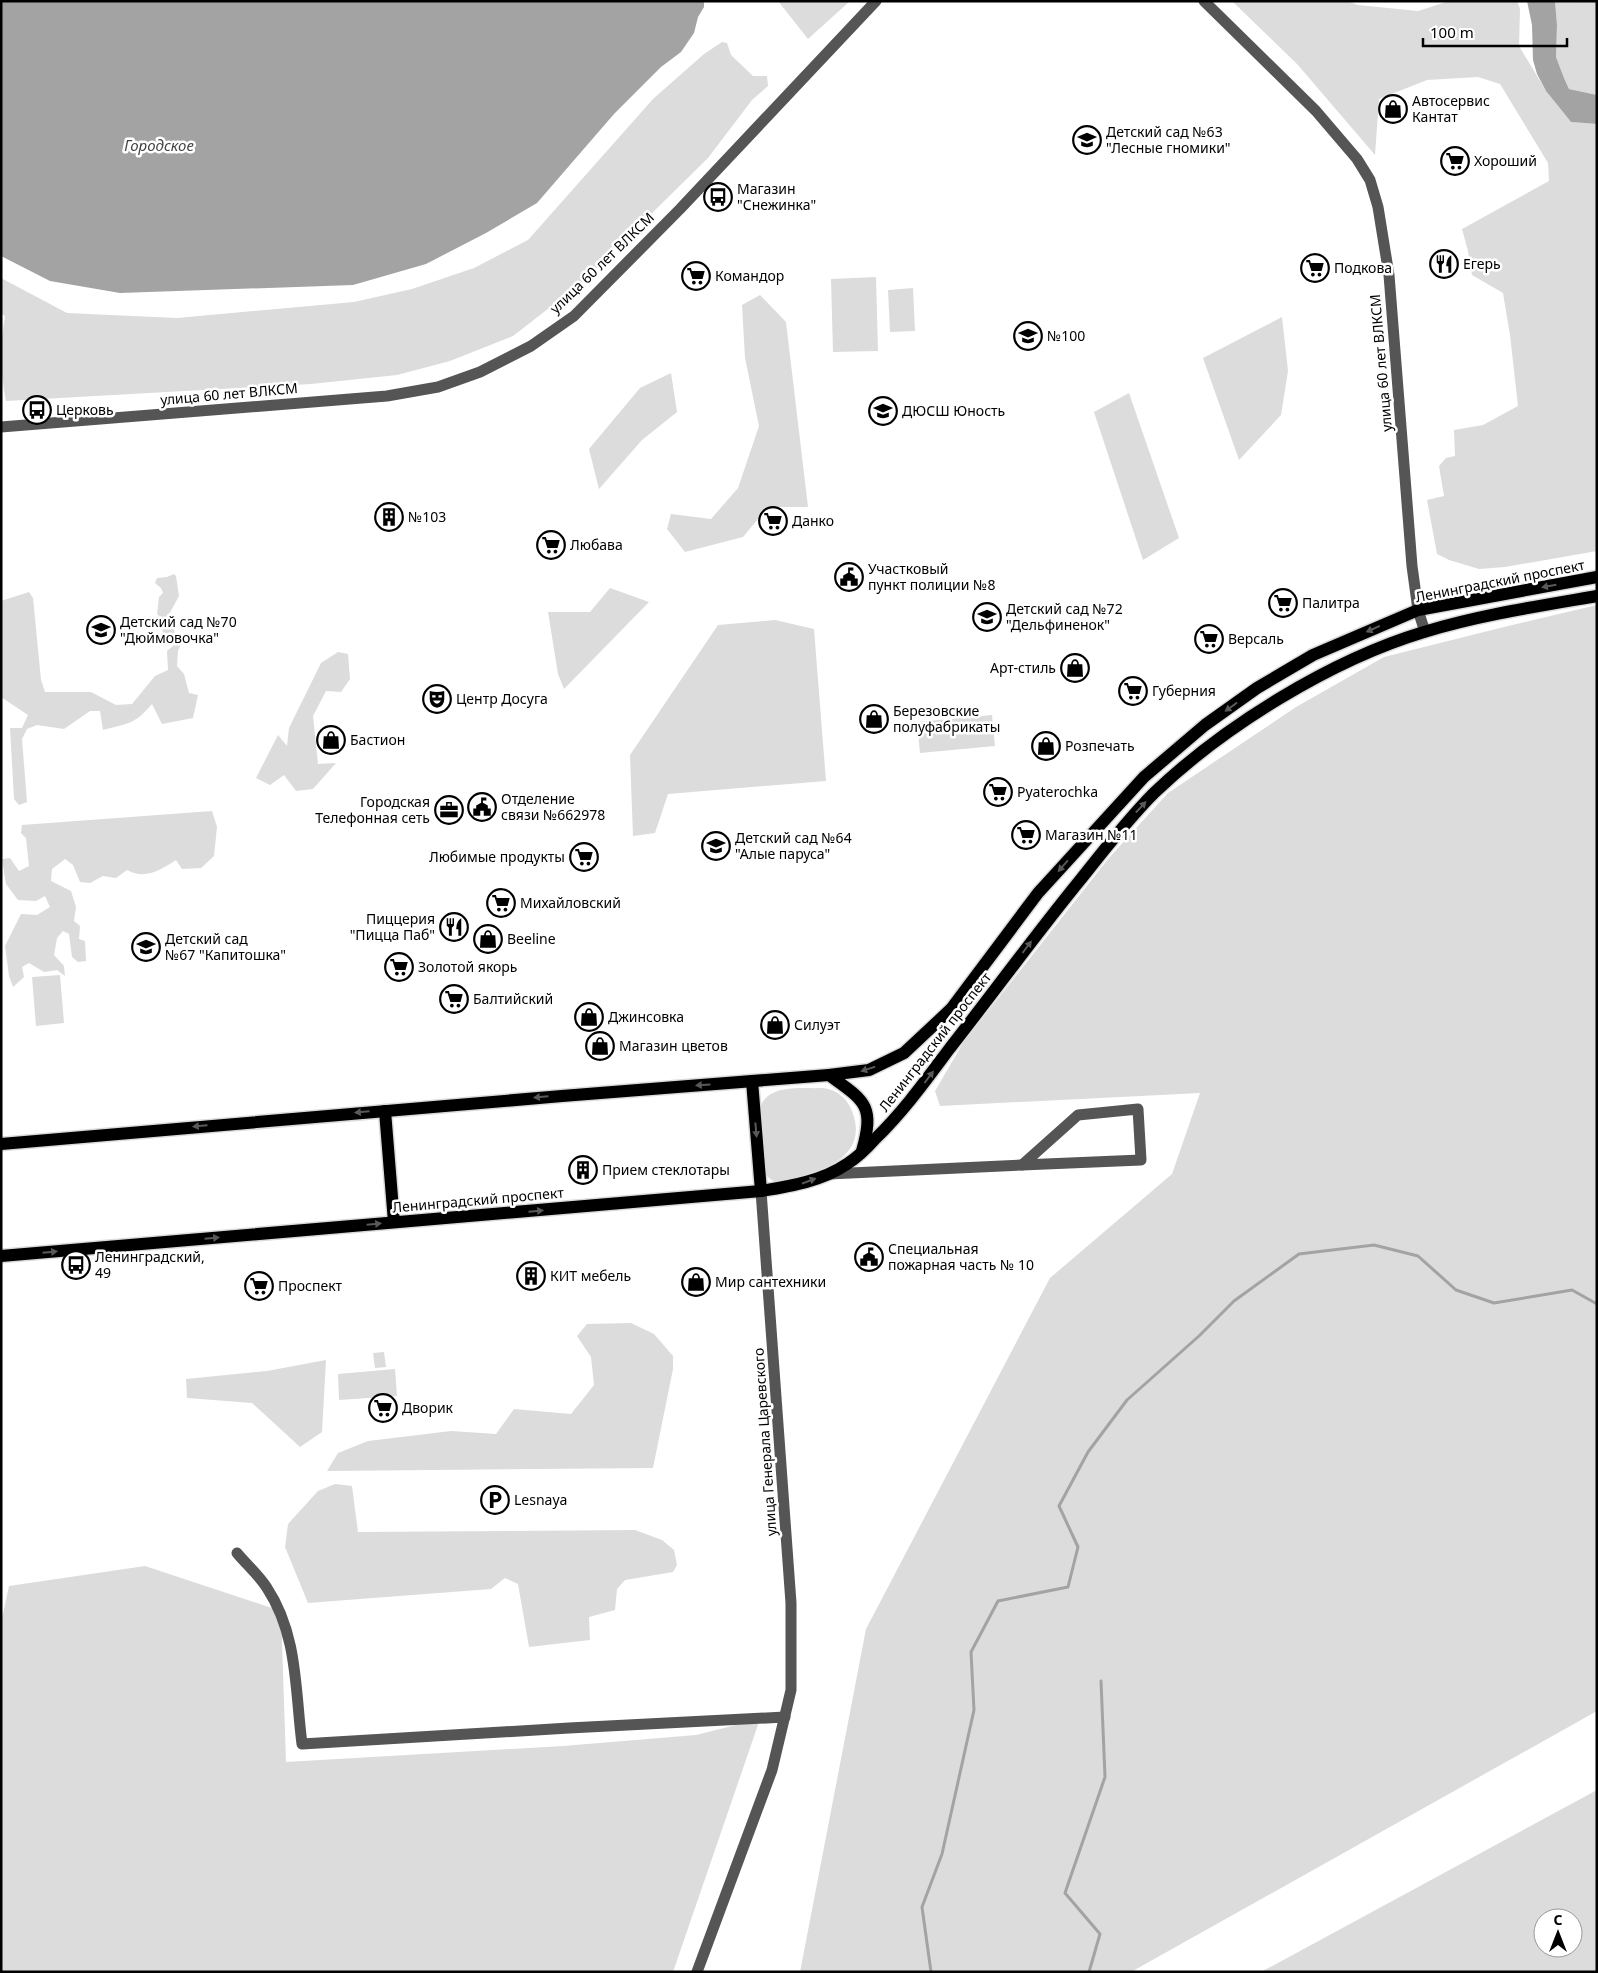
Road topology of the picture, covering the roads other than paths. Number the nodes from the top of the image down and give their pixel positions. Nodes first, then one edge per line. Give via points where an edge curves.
1 (876, 1) edge
2 (1204, 1) edge
3 (1, 428) edge
4 (1597, 577) edge
5 (1597, 596) edge
6 (1418, 610) junction
7 (1425, 632) junction
8 (829, 1075) junction
9 (752, 1081) junction
10 (385, 1110) junction
11 (1, 1144) edge
12 (861, 1153) junction
13 (1022, 1165) junction
14 (828, 1174) junction
15 (761, 1191) junction
16 (394, 1222) junction
17 (1, 1256) edge
18 (236, 1553) dead end
19 (785, 1717) junction
20 (696, 1972) edge

1 - 3 street, улица 60 лет ВЛКСМ via 574,316 531,346 480,372 438,387 387,396
2 - 6 street, улица 60 лет ВЛКСМ via 1316,111 1357,158 1370,180 1378,207 1389,275
4 -> 6 main road, Ленинградский проспект
5 - 7 main road, Ленинградский проспект via 1486,616
6 - 7 street, улица 60 лет ВЛКСМ
6 -> 8 main road, Ленинградский проспект via 1314,655 1257,688 1205,726 1144,777 1091,834 1038,894 951,1009 904,1053 869,1070
12 -> 7 main road, Ленинградский проспект via 900,1114 1057,909 1153,794 1215,742 1289,695 1346,664
8 - 9 main road, Ленинградский проспект
8 - 12 main road via 857,1095 864,1107 869,1122
9 -> 10 main road, Ленинградский проспект
9 -> 15 main road
10 -> 11 main road, Ленинградский проспект
10 - 16 main road
12 - 14 main road, Ленинградский проспект via 847,1165
13 - 13 street via 1141,1160 1138,1109 1078,1115
13 - 14 street
15 -> 14 main road, Ленинградский проспект via 798,1185
16 -> 15 main road, Ленинградский проспект
15 - 19 street, улица Генерала Царевского via 791,1603 791,1690
17 -> 16 main road, Ленинградский проспект
18 - 19 street via 267,1587 286,1626 295,1664 302,1744
19 - 20 street, улица Генерала Царевского via 772,1770

